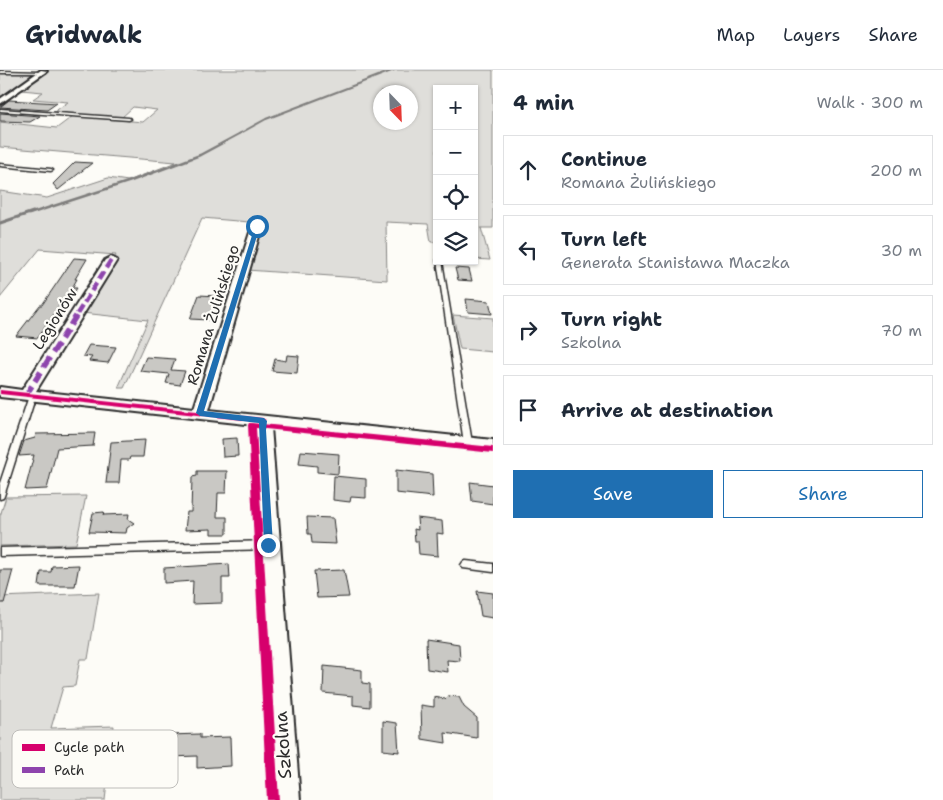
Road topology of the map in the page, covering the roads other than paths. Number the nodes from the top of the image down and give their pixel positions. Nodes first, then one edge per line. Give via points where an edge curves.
1 (0, 72) edge
2 (43, 72) edge
3 (1, 101) edge
4 (0, 110) edge
5 (129, 120) dead end
6 (0, 165) edge
7 (51, 170) dead end
8 (257, 226) dead end
9 (110, 260) dead end
10 (440, 265) edge
11 (0, 392) edge
12 (29, 395) junction
13 (200, 413) junction
14 (264, 421) junction
15 (468, 443) junction
16 (493, 446) edge
17 (0, 496) edge
18 (268, 545) junction
19 (0, 552) edge
20 (466, 565) dead end
21 (493, 568) edge
22 (287, 800) edge

1 - 2 lane
2 - 3 street
4 - 5 lane
6 - 7 lane
8 - 13 street, Romana Żulińskiego
9 - 12 street, Legionów
10 - 15 lane
11 - 12 street
12 - 13 street
12 - 17 lane
13 - 14 street
14 - 15 street
14 - 18 street, Szkolna
15 - 16 street
18 - 19 lane
18 - 22 street, Szkolna
20 - 21 lane

